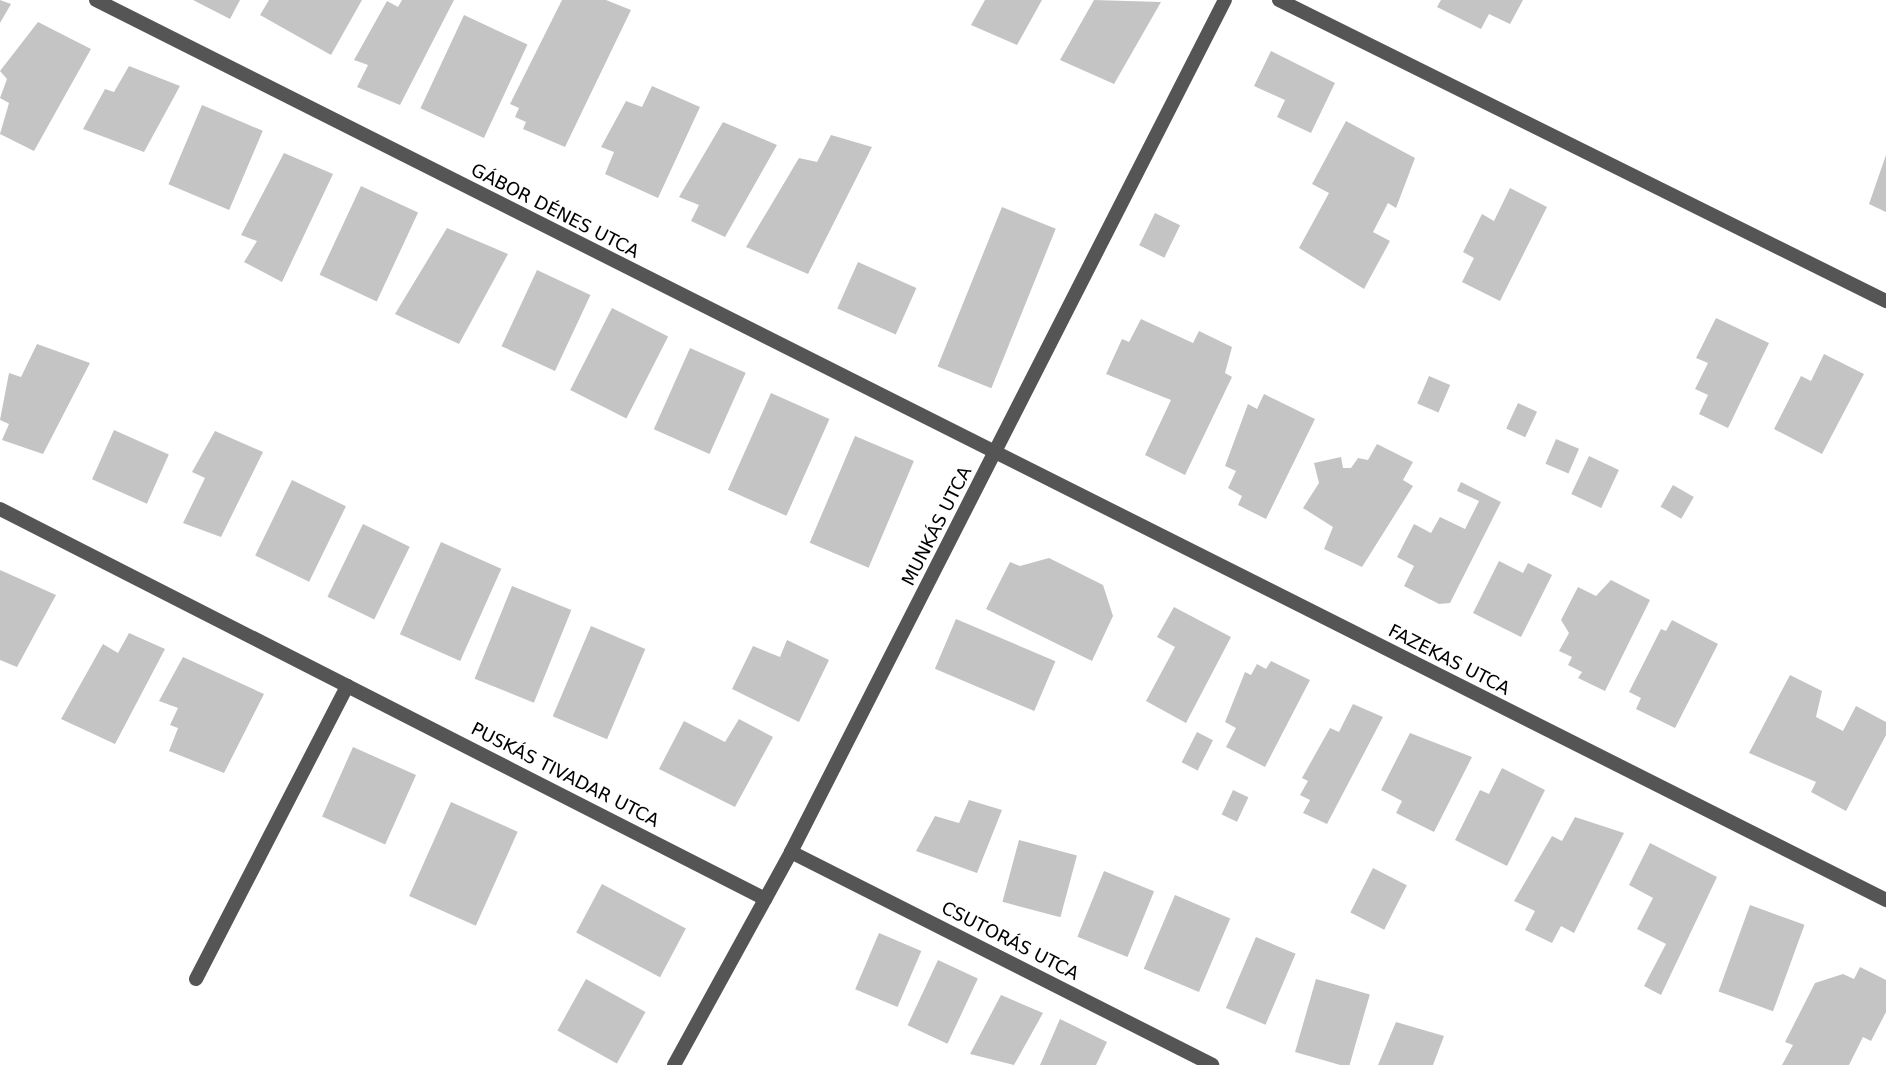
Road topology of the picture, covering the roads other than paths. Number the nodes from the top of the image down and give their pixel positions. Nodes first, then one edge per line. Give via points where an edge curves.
1 (96, 0) edge
2 (1225, 0) edge
3 (1279, 0) edge
4 (1886, 301) edge
5 (996, 455) junction
6 (0, 509) edge
7 (347, 686) junction
8 (791, 852) junction
9 (765, 899) junction
10 (1886, 900) edge
11 (196, 979) dead end
12 (674, 1065) edge
13 (1212, 1065) edge

1 - 5 street, GÁBOR DÉNES UTCA
2 - 5 street, MUNKÁS UTCA
3 - 4 street
5 - 8 street, MUNKÁS UTCA
5 - 10 street, FAZEKAS UTCA
6 - 7 street, PUSKÁS TIVADAR UTCA
7 - 9 street, PUSKÁS TIVADAR UTCA
7 - 11 street
8 - 9 street, MUNKÁS UTCA
8 - 13 street, CSUTORÁS UTCA
9 - 12 street, MUNKÁS UTCA

